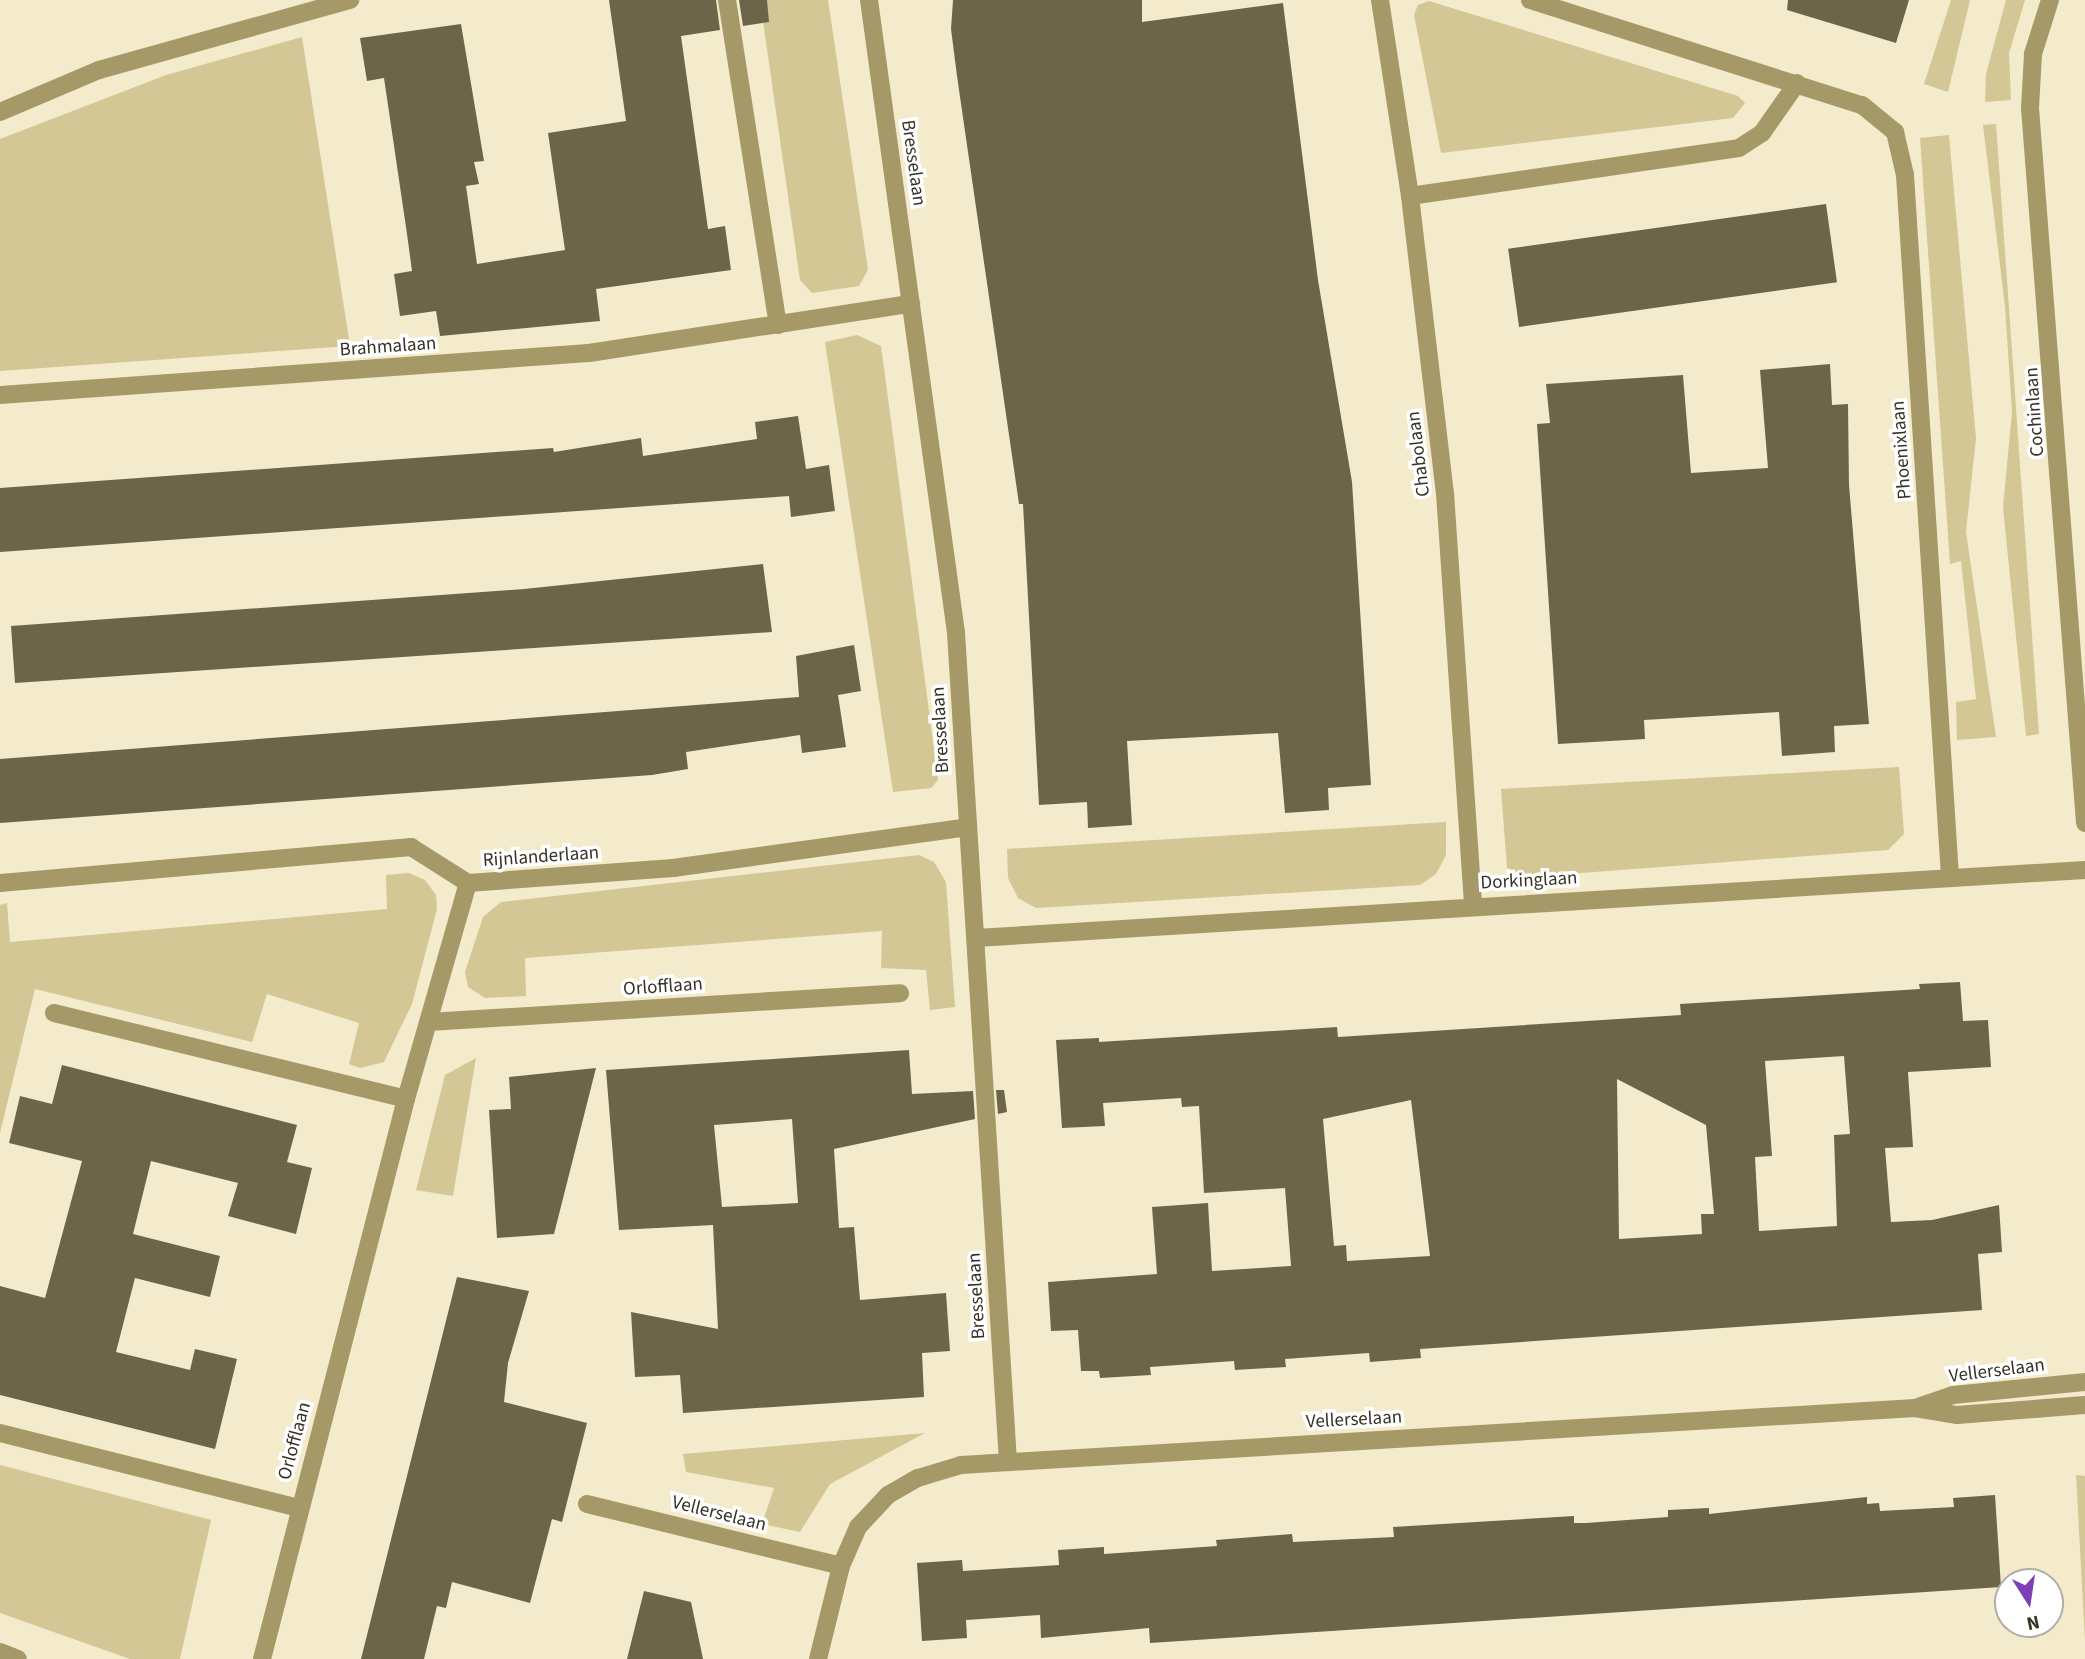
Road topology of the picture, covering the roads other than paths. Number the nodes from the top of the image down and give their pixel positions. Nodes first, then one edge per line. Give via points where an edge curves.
1 (350, 0) edge
2 (727, 0) edge
3 (869, 0) edge
4 (1380, 0) edge
5 (1530, 0) edge
6 (2050, 0) edge
7 (1797, 83) junction
8 (0, 111) edge
9 (1410, 195) junction
10 (911, 304) junction
11 (778, 325) junction
12 (0, 395) edge
13 (2085, 823) edge
14 (968, 827) junction
15 (2085, 870) edge
16 (1950, 877) junction
17 (0, 883) edge
18 (468, 883) junction
19 (1474, 905) junction
20 (976, 938) junction
21 (900, 993) dead end
22 (54, 1013) dead end
23 (429, 1022) junction
24 (406, 1099) junction
25 (2085, 1382) edge
26 (2085, 1405) edge
27 (1915, 1408) junction
28 (0, 1433) edge
29 (1008, 1462) junction
30 (587, 1504) dead end
31 (299, 1508) junction
32 (841, 1566) junction
33 (0, 1652) edge
34 (18, 1659) edge
35 (262, 1659) edge
36 (818, 1659) edge

1 - 8 street via 99,70
2 - 11 street
3 - 10 street, Bresselaan
4 - 9 street, Chabolaan
5 - 7 street, Phoenixlaan
6 - 13 street, Cochinlaan via 2033,54 2030,108
7 - 9 street via 1762,133 1738,148
7 - 16 street, Phoenixlaan via 1862,105 1895,132 1905,175
9 - 19 street, Chabolaan via 1445,493
10 - 11 street, Brahmalaan
10 - 14 street, Bresselaan via 956,633
11 - 12 street, Brahmalaan via 589,353
14 - 18 street, Rijnlanderlaan via 673,868
14 - 20 street, Bresselaan
15 - 16 street, Dorkinglaan
16 - 19 street, Dorkinglaan
17 - 18 street, Rijnlanderlaan via 411,847
18 - 23 street, Orlofflaan
19 - 20 street, Dorkinglaan
20 - 29 street, Bresselaan
21 - 23 street, Orlofflaan
22 - 24 street
23 - 24 street, Orlofflaan
24 - 31 street, Orlofflaan
25 - 27 street, Vellerselaan via 1953,1395
26 - 27 street, Vellerselaan via 1957,1415
27 - 29 street, Vellerselaan
28 - 31 street, Orlofflaan
29 - 32 street, Vellerselaan via 961,1465 918,1478 888,1495 858,1527
30 - 32 street, Vellerselaan
31 - 35 street, Orlofflaan
32 - 36 street, Vellerselaan
33 - 34 street

